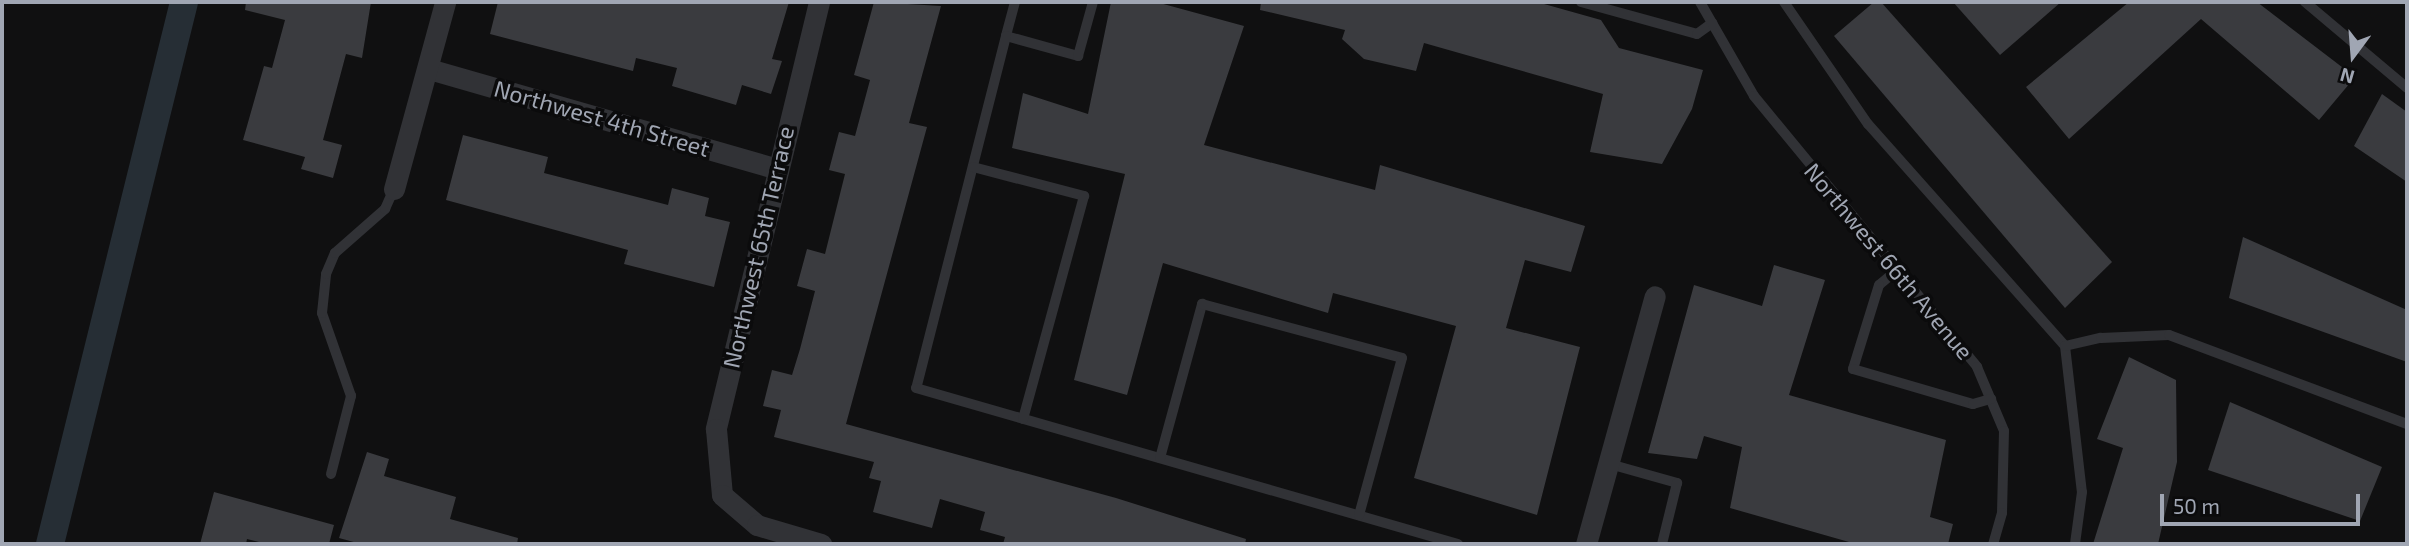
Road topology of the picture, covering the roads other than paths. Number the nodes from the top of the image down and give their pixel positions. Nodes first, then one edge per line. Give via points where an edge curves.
1 (445, 2) edge
2 (819, 2) edge
3 (1015, 2) edge
4 (1093, 2) edge
5 (1581, 2) edge
6 (1700, 2) edge
7 (1784, 2) edge
8 (2305, 2) edge
9 (1712, 23) junction
10 (1006, 36) junction
11 (429, 69) junction
12 (2407, 89) edge
13 (973, 167) junction
14 (775, 168) junction
15 (394, 189) joint
16 (1897, 270) junction
17 (1655, 296) dead end
18 (2065, 346) junction
19 (1991, 399) junction
20 (1023, 419) junction
21 (2407, 424) edge
22 (1160, 458) junction
23 (1606, 463) junction
24 (331, 474) dead end
25 (1359, 515) junction
26 (1665, 543) edge
27 (821, 544) edge
28 (1458, 544) edge
29 (1586, 544) edge
30 (1993, 544) edge
31 (2075, 544) edge

1 - 11 street
2 - 14 street, Northwest 65th Terrace
3 - 10 lane
4 - 10 lane via 1078,56
5 - 9 lane via 1697,34
6 - 9 lane, Northwest 66th Avenue
7 - 18 lane via 1868,124
8 - 12 lane
9 - 16 lane, Northwest 66th Avenue via 1754,96
10 - 13 lane
11 - 14 street, Northwest 4th Street
11 - 15 street
13 - 20 lane via 916,388
13 - 20 lane via 1084,196
14 - 27 street, Northwest 65th Terrace via 716,429 722,495 757,525
15 - 24 lane via 385,209 335,253 326,274 321,313 351,396
16 - 19 lane, Northwest 66th Avenue via 1977,367
16 - 19 lane via 1879,285 1853,369 1973,404
17 - 23 street
18 - 21 lane via 2101,338 2169,335
18 - 31 lane via 2082,492
19 - 30 lane, Northwest 66th Avenue via 2004,431 2007,468
20 - 22 lane
22 - 25 lane
22 - 25 lane via 1202,304 1402,358
23 - 26 lane via 1677,483
23 - 29 street
25 - 28 lane

